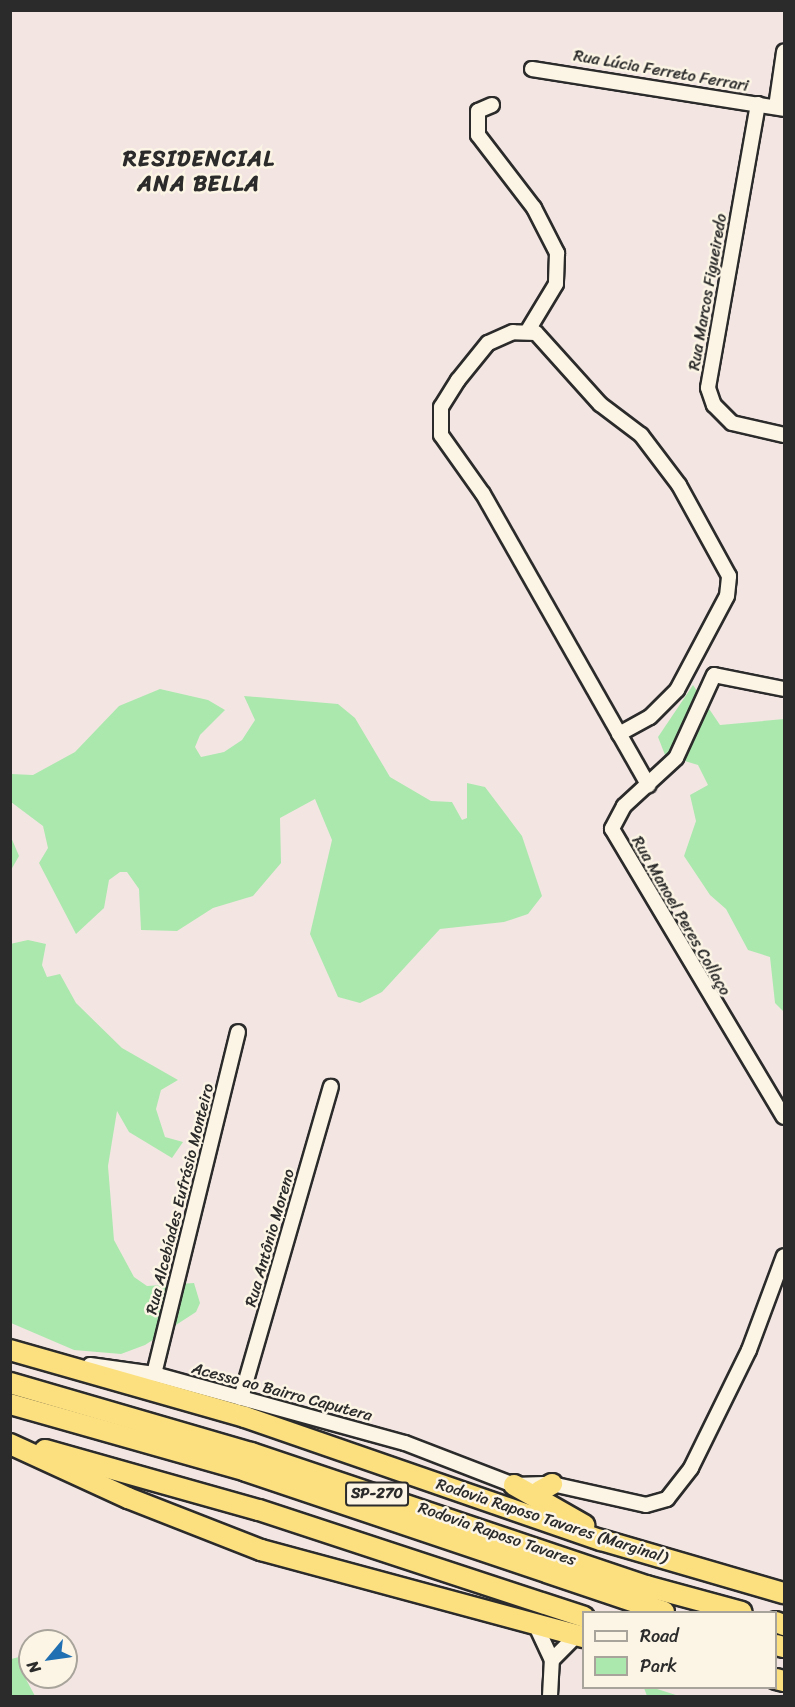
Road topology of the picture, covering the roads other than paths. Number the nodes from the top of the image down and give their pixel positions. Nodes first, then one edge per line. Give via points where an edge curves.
1 (784, 52) edge
2 (532, 69) dead end
3 (492, 105) dead end
4 (758, 105) junction
5 (780, 108) edge
6 (527, 332) junction
7 (784, 435) edge
8 (784, 689) edge
9 (619, 734) junction
10 (648, 785) junction
11 (238, 1032) dead end
12 (331, 1088) dead end
13 (784, 1117) edge
14 (784, 1256) edge
15 (10, 1350) edge
16 (34, 1358) junction
17 (154, 1374) junction
18 (10, 1383) edge
19 (241, 1398) junction
20 (10, 1404) edge
21 (10, 1442) edge
22 (514, 1485) joint
23 (547, 1492) junction
24 (618, 1545) junction
25 (784, 1593) edge
26 (660, 1611) edge
27 (738, 1611) edge
28 (582, 1616) edge
29 (537, 1628) junction
30 (579, 1637) edge
31 (552, 1660) junction
32 (550, 1696) edge

1 - 5 street
2 - 4 street, Rua Lúcia Ferreto Ferrari
3 - 6 street via 478,111 478,135 534,208 557,253 556,284
4 - 5 street, Rua Lúcia Ferreto Ferrari
4 - 7 street, Rua Marcos Figueiredo via 708,388 714,405 732,423
6 - 9 street via 502,335 477,354 441,407 438,422 449,450 483,494
6 - 9 street via 549,344 600,404 641,435 679,485 729,576 727,596 677,690 650,717
8 - 10 street, Rua Manoel Peres Collaço via 714,675 676,758
9 - 10 street
10 - 13 street, Rua Manoel Peres Collaço via 624,806 612,829
11 - 17 street, Rua Alcebíades Eufrásio Monteiro
12 - 19 street, Rua Antônio Moreno
14 - 23 street via 749,1350 691,1468 667,1499 638,1504
15 - 16 highway, Rodovia Raposo Tavares (Marginal) / SP-270
16 - 17 street, Acesso ao Bairro Caputera
16 - 24 highway, Rodovia Raposo Tavares (Marginal) / SP-270 via 245,1417
17 - 19 street, Acesso ao Bairro Caputera
18 - 27 highway, Rodovia Raposo Tavares / SP-270 via 251,1453 646,1586
19 - 22 street, Acesso ao Bairro Caputera via 405,1443
20 - 26 highway, Rodovia Raposo Tavares / SP-270 via 246,1472
21 - 28 highway via 259,1510
21 - 29 highway via 232,1540
22 - 23 highway
23 - 24 highway
24 - 25 highway, Rodovia Raposo Tavares (Marginal) / SP-270
29 - 30 highway
29 - 31 street
30 - 31 street
31 - 32 street

